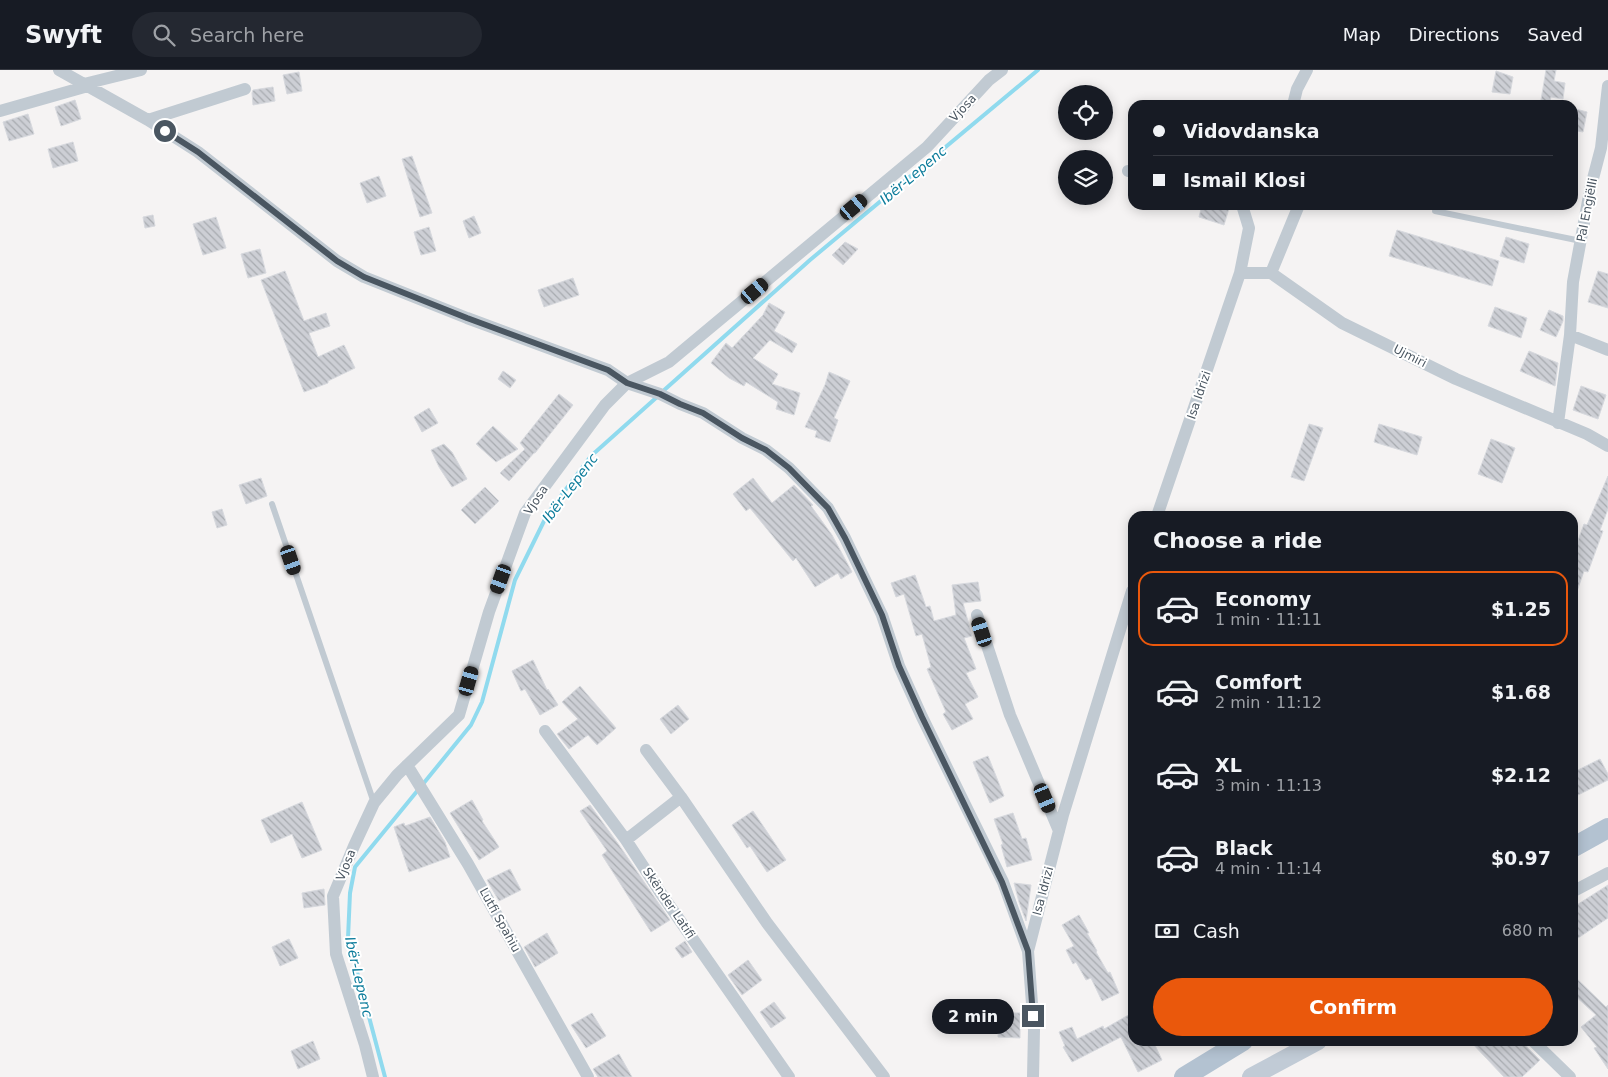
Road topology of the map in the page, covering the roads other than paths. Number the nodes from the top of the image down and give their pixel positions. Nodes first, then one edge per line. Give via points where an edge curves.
1 (60, 70) edge
2 (140, 70) edge
3 (1002, 70) edge
4 (1306, 70) edge
5 (988, 75) edge
6 (86, 85) junction
7 (1608, 86) edge
8 (246, 89) dead end
9 (1294, 100) edge
10 (0, 110) edge
11 (148, 120) junction
12 (1244, 210) edge
13 (1297, 210) edge
14 (1435, 211) dead end
15 (1581, 241) junction
16 (1240, 273) junction
17 (1271, 273) junction
18 (1570, 335) junction
19 (1608, 350) edge
20 (627, 383) junction
21 (1558, 423) junction
22 (1608, 446) edge
23 (272, 504) dead end
24 (1159, 511) edge
25 (1128, 604) edge
26 (977, 616) dead end
27 (545, 732) dead end
28 (646, 750) dead end
29 (407, 765) junction
30 (681, 797) junction
31 (374, 804) junction
32 (1608, 820) edge
33 (1608, 828) edge
34 (1059, 831) junction
35 (1578, 836) edge
36 (626, 840) junction
37 (1578, 845) edge
38 (1608, 873) edge
39 (1578, 889) edge
40 (1028, 951) junction
41 (1221, 1046) edge
42 (1235, 1046) edge
43 (1309, 1046) edge
44 (1539, 1046) edge
45 (373, 1077) edge
46 (588, 1077) edge
47 (789, 1077) edge
48 (884, 1077) edge
49 (1032, 1077) edge
50 (1170, 1077) edge
51 (1184, 1077) edge
52 (1251, 1077) edge
53 (1570, 1077) edge

1 - 6 street
2 - 6 street
3 - 5 street, Vjosa
4 - 9 street
5 - 20 street, Vjosa via 927,147 669,362
6 - 10 street
6 - 11 street
7 - 15 street, Pal Engjëlli via 1601,148
8 - 11 street
11 - 20 street via 198,152 337,261 364,277 608,370
12 - 16 street via 1250,228
13 - 17 street
14 - 15 lane
15 - 18 street, Pal Engjëlli via 1573,282
16 - 17 street
16 - 24 street, Isa Idrizi
17 - 21 street, Ujmiri via 1342,323 1456,379
18 - 19 street
18 - 21 street, Pal Engjëlli
20 - 29 street, Vjosa via 605,405 525,513 489,612 459,715
20 - 40 street via 703,413 766,450 789,468 828,508 882,615 899,666 1002,882
21 - 22 street
23 - 31 lane
25 - 34 street, Isa Idrizi
26 - 34 street via 1010,715
27 - 36 street, Skënder Latifi
28 - 30 street
29 - 31 street, Vjosa
29 - 46 street, Lutfi Spahiu via 468,864
30 - 36 street
30 - 48 street via 767,923
31 - 45 street, Vjosa via 334,896 336,954
32 - 35 main road
33 - 37 main road
34 - 40 street, Isa Idrizi
36 - 47 street, Skënder Latifi
38 - 39 street
40 - 49 street via 1034,1030
41 - 50 main road
42 - 51 main road
43 - 52 street
44 - 53 street

